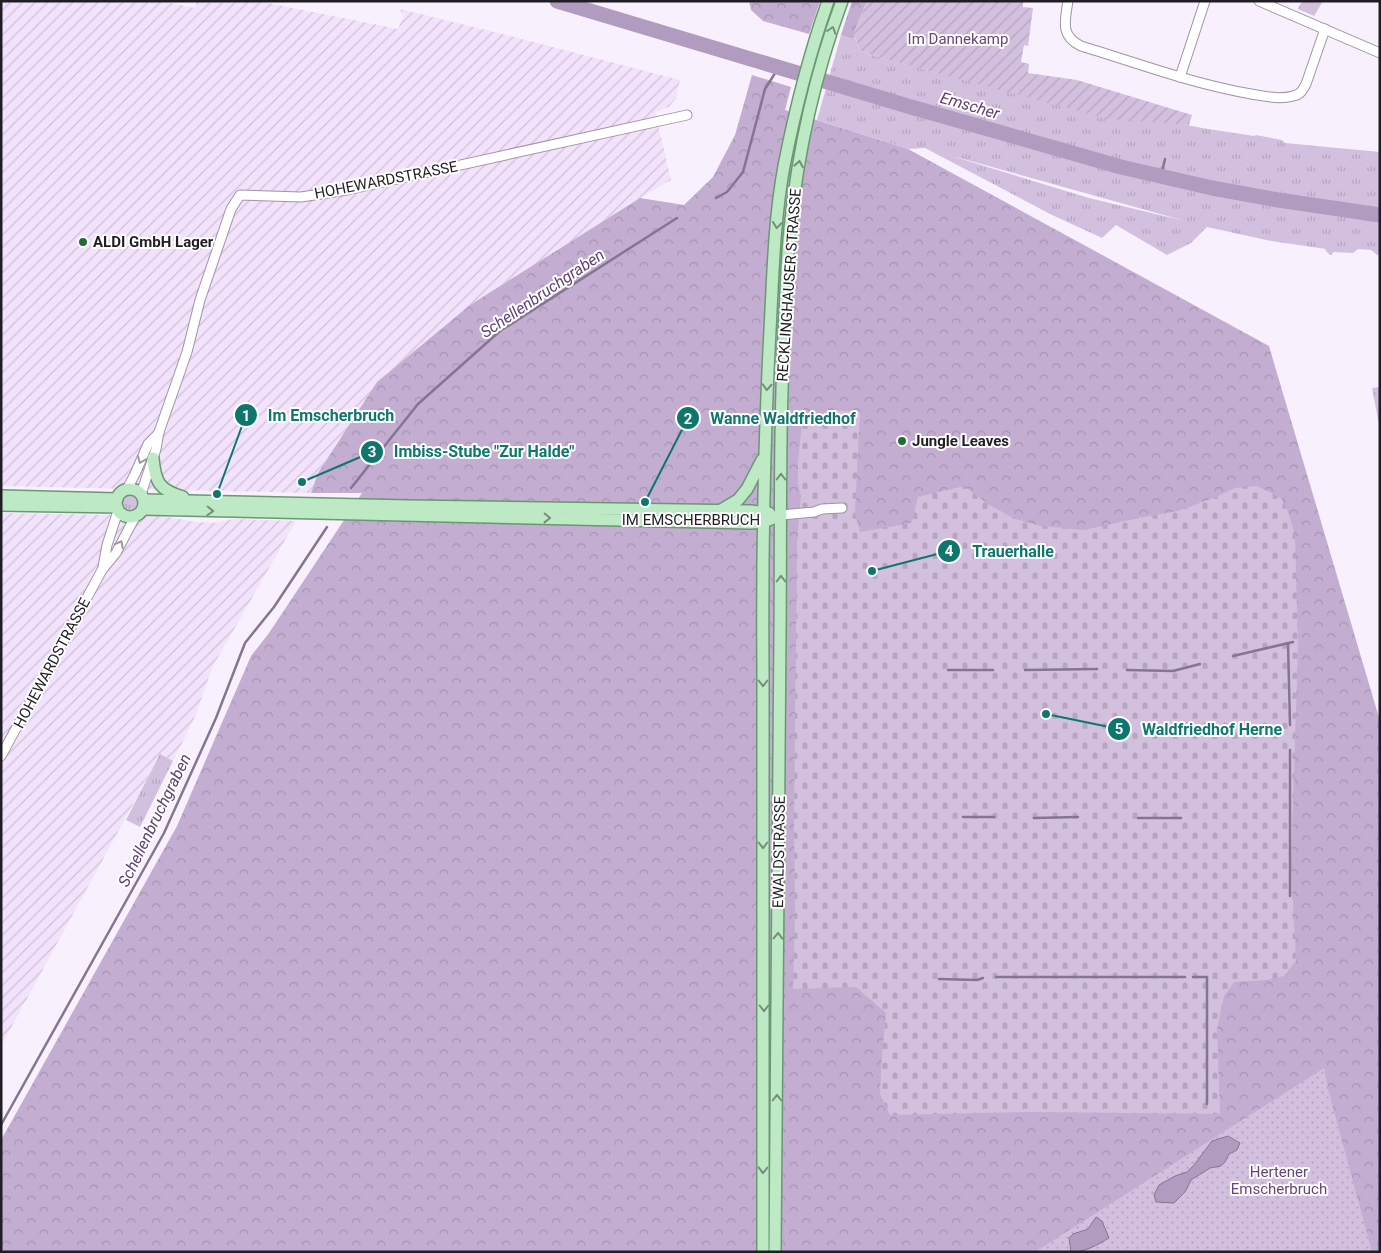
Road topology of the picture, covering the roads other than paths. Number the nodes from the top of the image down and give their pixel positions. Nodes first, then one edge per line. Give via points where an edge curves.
1 (828, 1) edge
2 (842, 1) edge
3 (1068, 1) edge
4 (1204, 1) edge
5 (1259, 1) edge
6 (1325, 29) junction
7 (1379, 52) edge
8 (1180, 77) junction
9 (687, 115) dead end
10 (159, 432) junction
11 (764, 456) junction
12 (153, 458) junction
13 (127, 489) junction
14 (1, 496) edge
15 (194, 501) junction
16 (1, 505) edge
17 (141, 505) junction
18 (117, 506) junction
19 (842, 508) dead end
20 (719, 511) junction
21 (781, 515) junction
22 (763, 517) junction
23 (102, 570) junction
24 (1, 756) edge
25 (762, 1252) edge
26 (775, 1252) edge

1 -> 11 main road, RECKLINGHAUSER STRASSE via 800,91 784,169 776,235
21 -> 2 main road, RECKLINGHAUSER STRASSE via 782,372 790,231 799,163 814,94
3 - 8 street via 1065,24 1073,42
4 - 8 street
5 - 6 street
6 - 7 street
6 - 8 street via 1306,84 1299,94 1293,96 1270,97 1222,89
9 - 10 street, HOHEWARDSTRASSE via 347,190 301,196 240,195 231,209
10 - 12 street, HOHEWARDSTRASSE
10 -> 13 street, HOHEWARDSTRASSE via 148,444
11 - 20 main road via 747,489 738,500
11 - 22 main road, RECKLINGHAUSER STRASSE
12 - 15 main road via 159,484 169,493
12 - 17 street, HOHEWARDSTRASSE
13 - 17 main road, IM EMSCHERBRUCH via 137,490
13 - 18 main road via 120,493
14 - 18 main road, IM EMSCHERBRUCH
15 - 17 main road, IM EMSCHERBRUCH
15 - 20 main road, IM EMSCHERBRUCH
16 - 18 main road, IM EMSCHERBRUCH
17 - 18 main road, IM EMSCHERBRUCH via 126,517
17 -> 22 main road, IM EMSCHERBRUCH via 751,523
23 -> 17 street, HOHEWARDSTRASSE via 116,553
18 - 23 street, HOHEWARDSTRASSE
19 - 21 street
20 - 22 main road, IM EMSCHERBRUCH
21 - 22 main road, IM EMSCHERBRUCH
26 -> 21 main road, EWALDSTRASSE
22 -> 25 main road, EWALDSTRASSE
23 - 24 street, HOHEWARDSTRASSE

